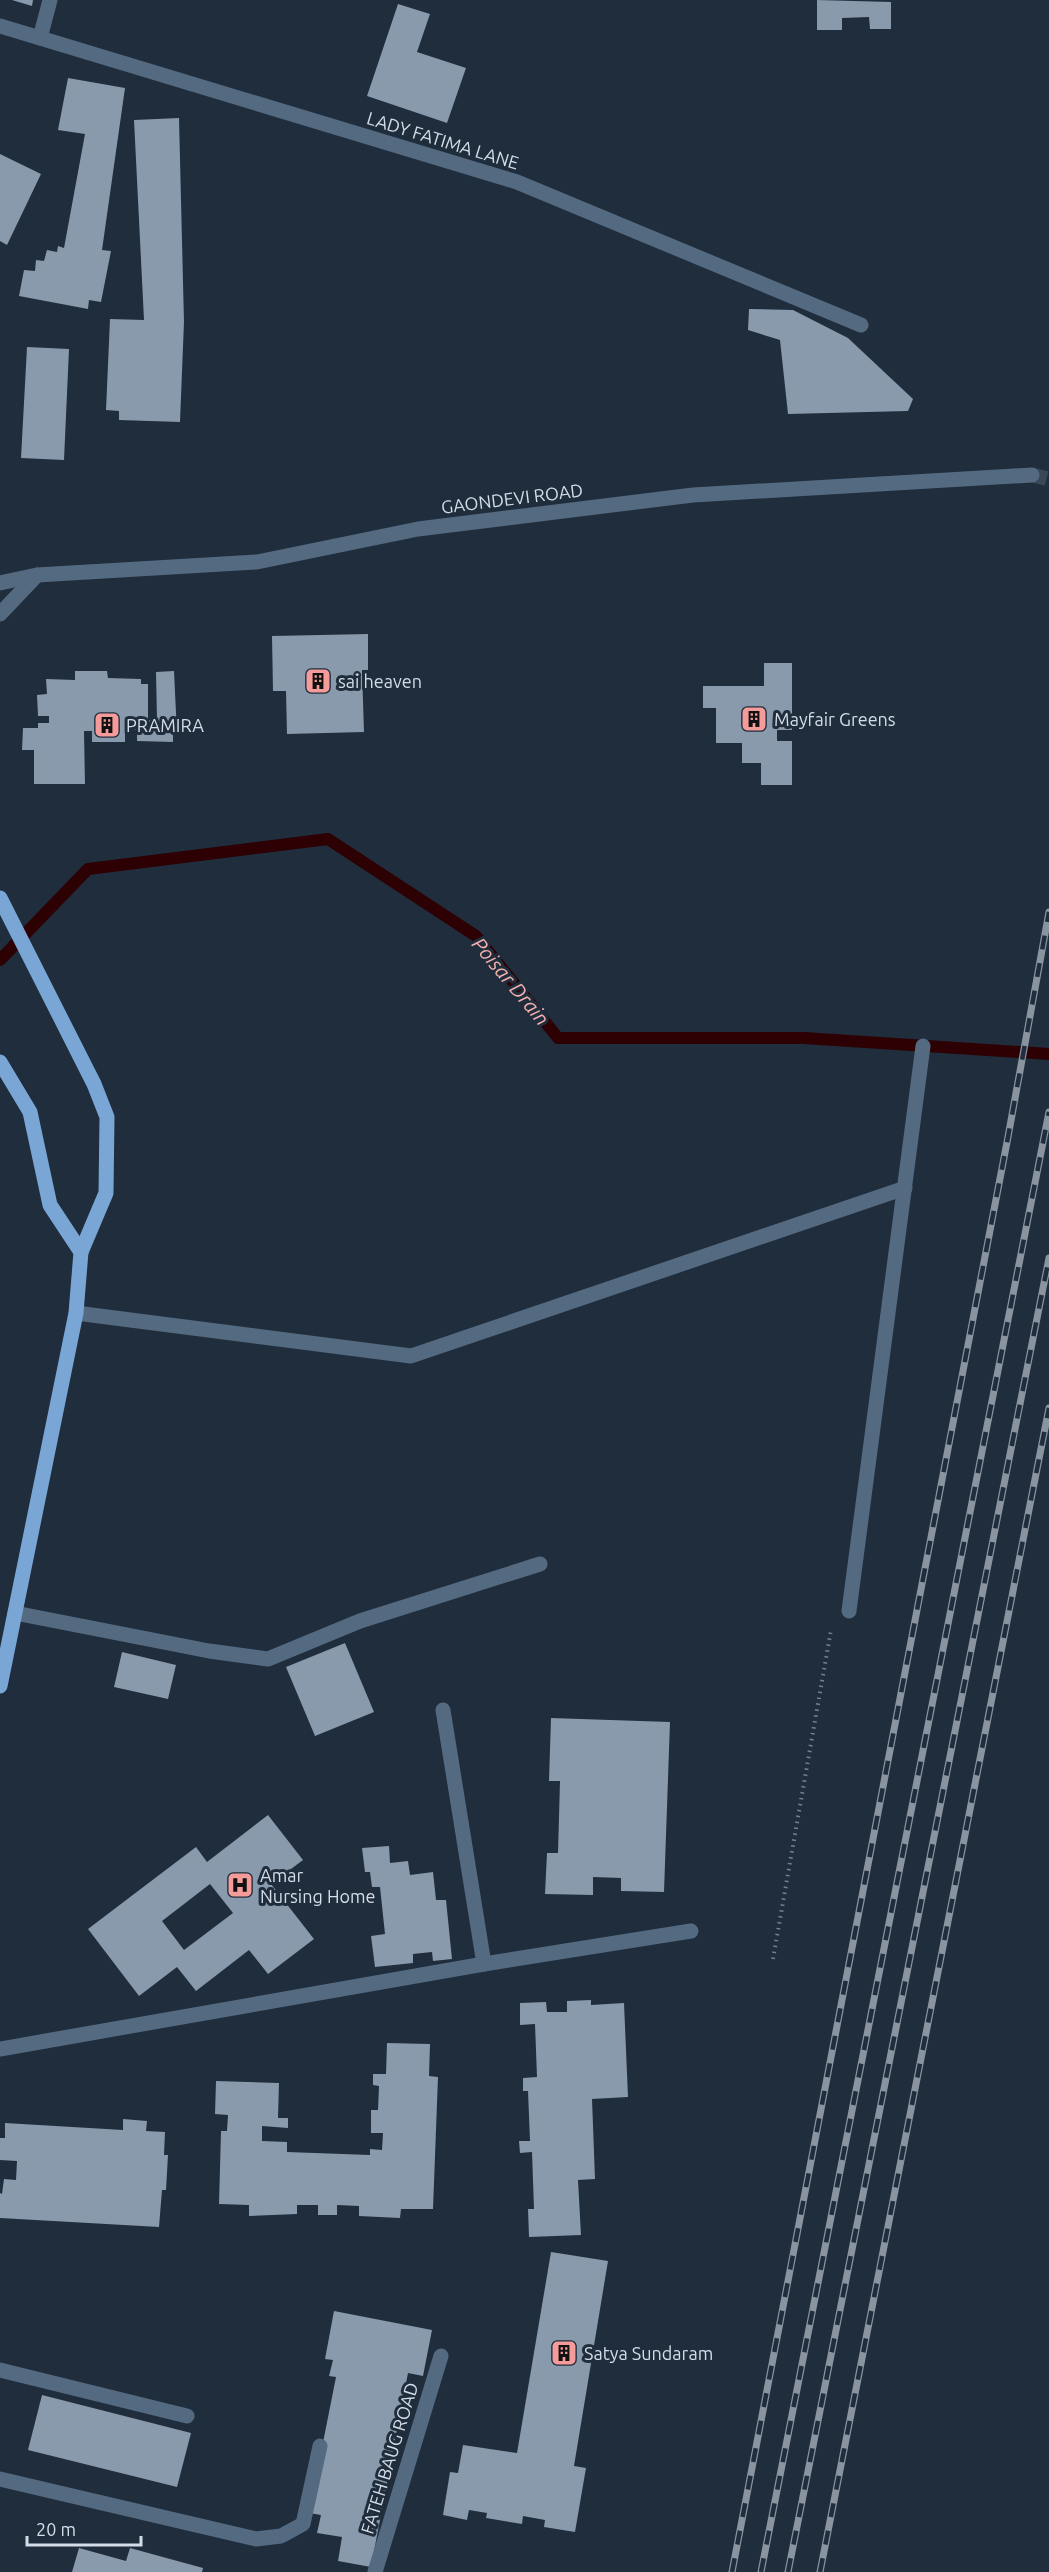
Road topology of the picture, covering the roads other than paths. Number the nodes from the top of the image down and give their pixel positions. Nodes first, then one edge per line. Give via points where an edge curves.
1 (50, 0) edge
2 (0, 26) edge
3 (40, 38) junction
4 (861, 325) dead end
5 (1032, 476) tunnel mouth
6 (37, 575) junction
7 (0, 583) edge
8 (0, 614) edge
9 (0, 898) edge
10 (923, 1046) dead end
11 (0, 1062) edge
12 (905, 1188) junction
13 (81, 1252) junction
14 (76, 1313) junction
15 (540, 1564) dead end
16 (849, 1611) dead end
17 (15, 1613) junction
18 (0, 1686) edge
19 (443, 1710) dead end
20 (691, 1931) dead end
21 (484, 1965) junction
22 (0, 2049) edge
23 (441, 2356) dead end
24 (0, 2370) edge
25 (187, 2416) dead end
26 (320, 2446) dead end
27 (0, 2479) edge
28 (375, 2572) edge

1 - 3 street
2 - 3 street, LADY FATIMA LANE
3 - 4 street, LADY FATIMA LANE via 517,182
5 - 6 street, GAONDEVI ROAD via 693,495 418,529 257,562
6 - 7 street, GAONDEVI ROAD
6 - 8 street
9 - 13 main road via 107,1117 106,1193
10 - 12 street
11 - 13 main road via 30,1112 50,1205
12 - 14 street via 411,1356
12 - 16 street
13 - 14 main road
14 - 17 main road
15 - 17 street via 360,1621 268,1659
17 - 18 main road
19 - 21 street
20 - 21 street
21 - 22 street
23 - 28 street, FATEH BAUG ROAD
24 - 25 street
26 - 27 street via 303,2524 281,2536 256,2539

